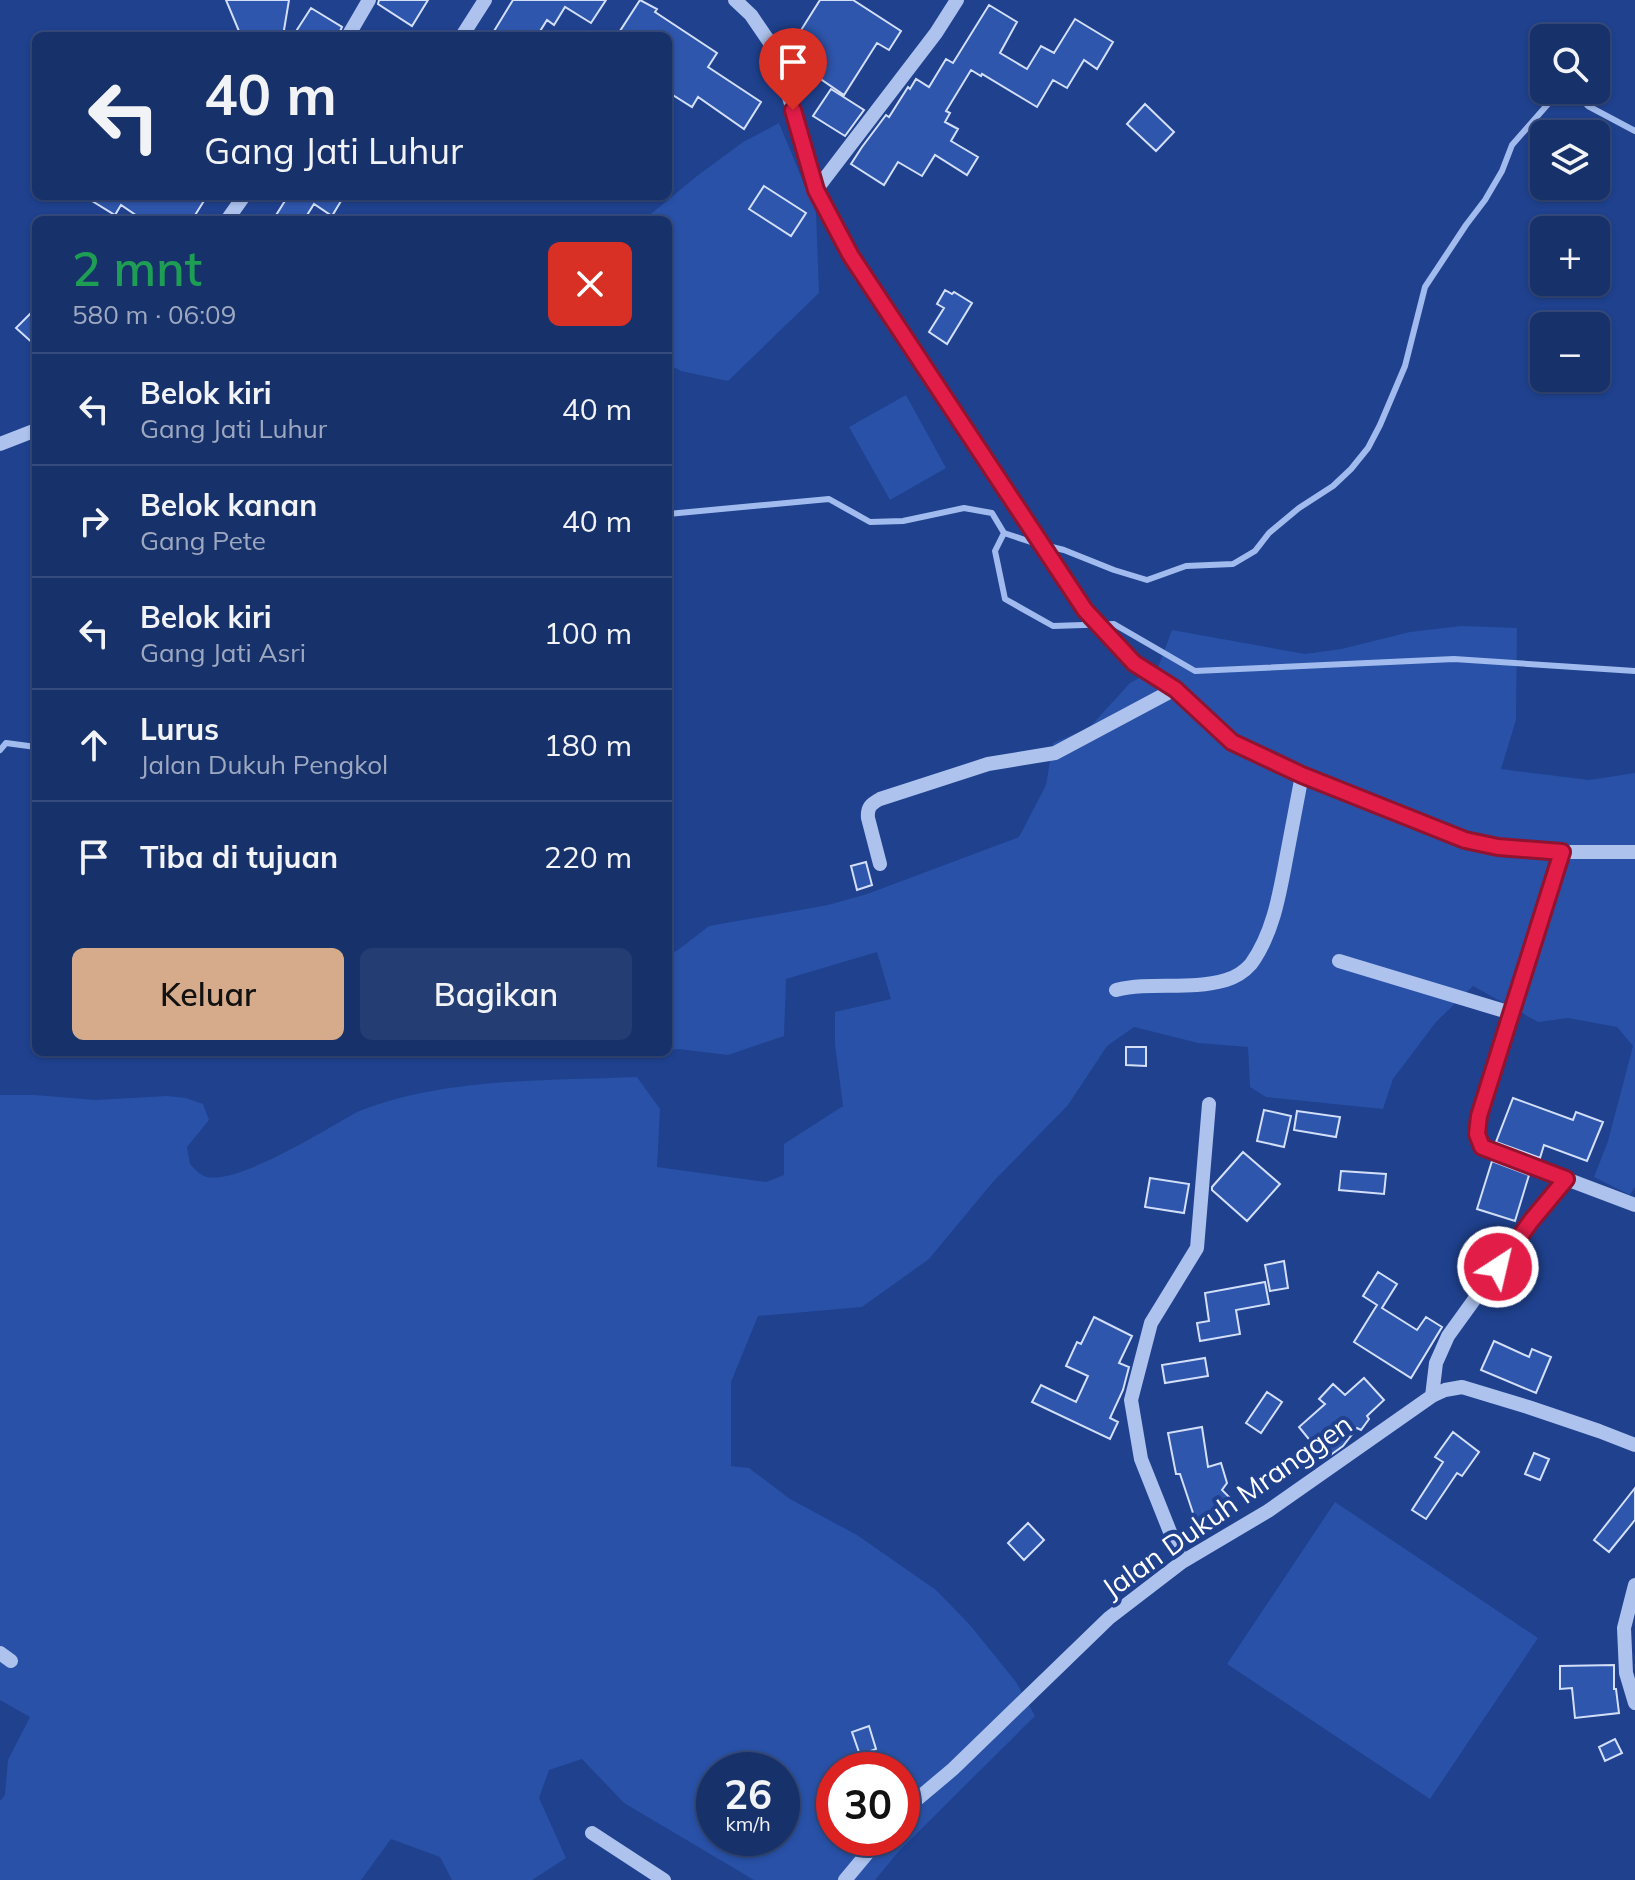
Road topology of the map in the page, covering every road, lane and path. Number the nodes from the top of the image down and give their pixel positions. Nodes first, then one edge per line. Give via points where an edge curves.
1 (369, 0) edge
2 (485, 0) edge
3 (735, 0) edge
4 (957, 0) edge
5 (350, 32) edge
6 (465, 32) edge
7 (816, 190) junction
8 (32, 432) edge
9 (0, 444) edge
10 (1175, 689) junction
11 (1302, 775) junction
12 (1562, 852) junction
13 (1635, 852) edge
14 (880, 864) dead end
15 (1339, 961) dead end
16 (1116, 990) dead end
17 (1511, 1013) junction
18 (1209, 1104) dead end
19 (1566, 1179) junction
20 (1635, 1205) edge
21 (1432, 1396) junction
22 (1635, 1445) edge
23 (1182, 1562) junction
24 (1635, 1585) edge
25 (1635, 1703) edge
26 (920, 1797) edge
27 (592, 1833) dead end
28 (865, 1856) edge
29 (664, 1880) edge
30 (845, 1880) edge

1 - 5 street
2 - 6 street
3 - 7 street via 770,43
4 - 7 street
7 - 10 street via 851,256 1085,610 1134,663
8 - 9 street
10 - 11 street via 1232,742
10 - 14 street via 1055,753 988,764 872,803 868,818
11 - 12 street via 1465,840
11 - 16 street via 1278,904 1250,964 1223,981
12 - 13 street
12 - 17 street
15 - 17 street
17 - 19 street via 1477,1134 1482,1147
18 - 23 street via 1197,1248 1151,1323 1131,1400 1141,1459
19 - 20 street
19 - 21 street via 1448,1336 1436,1363
21 - 22 street, Jalan Dukuh Mranggen via 1462,1387
21 - 23 street, Jalan Dukuh Mranggen via 1268,1511
23 - 26 street, Jalan Dukuh Mranggen via 1089,1636
24 - 25 street via 1624,1628 1626,1673
27 - 29 street
28 - 30 street

